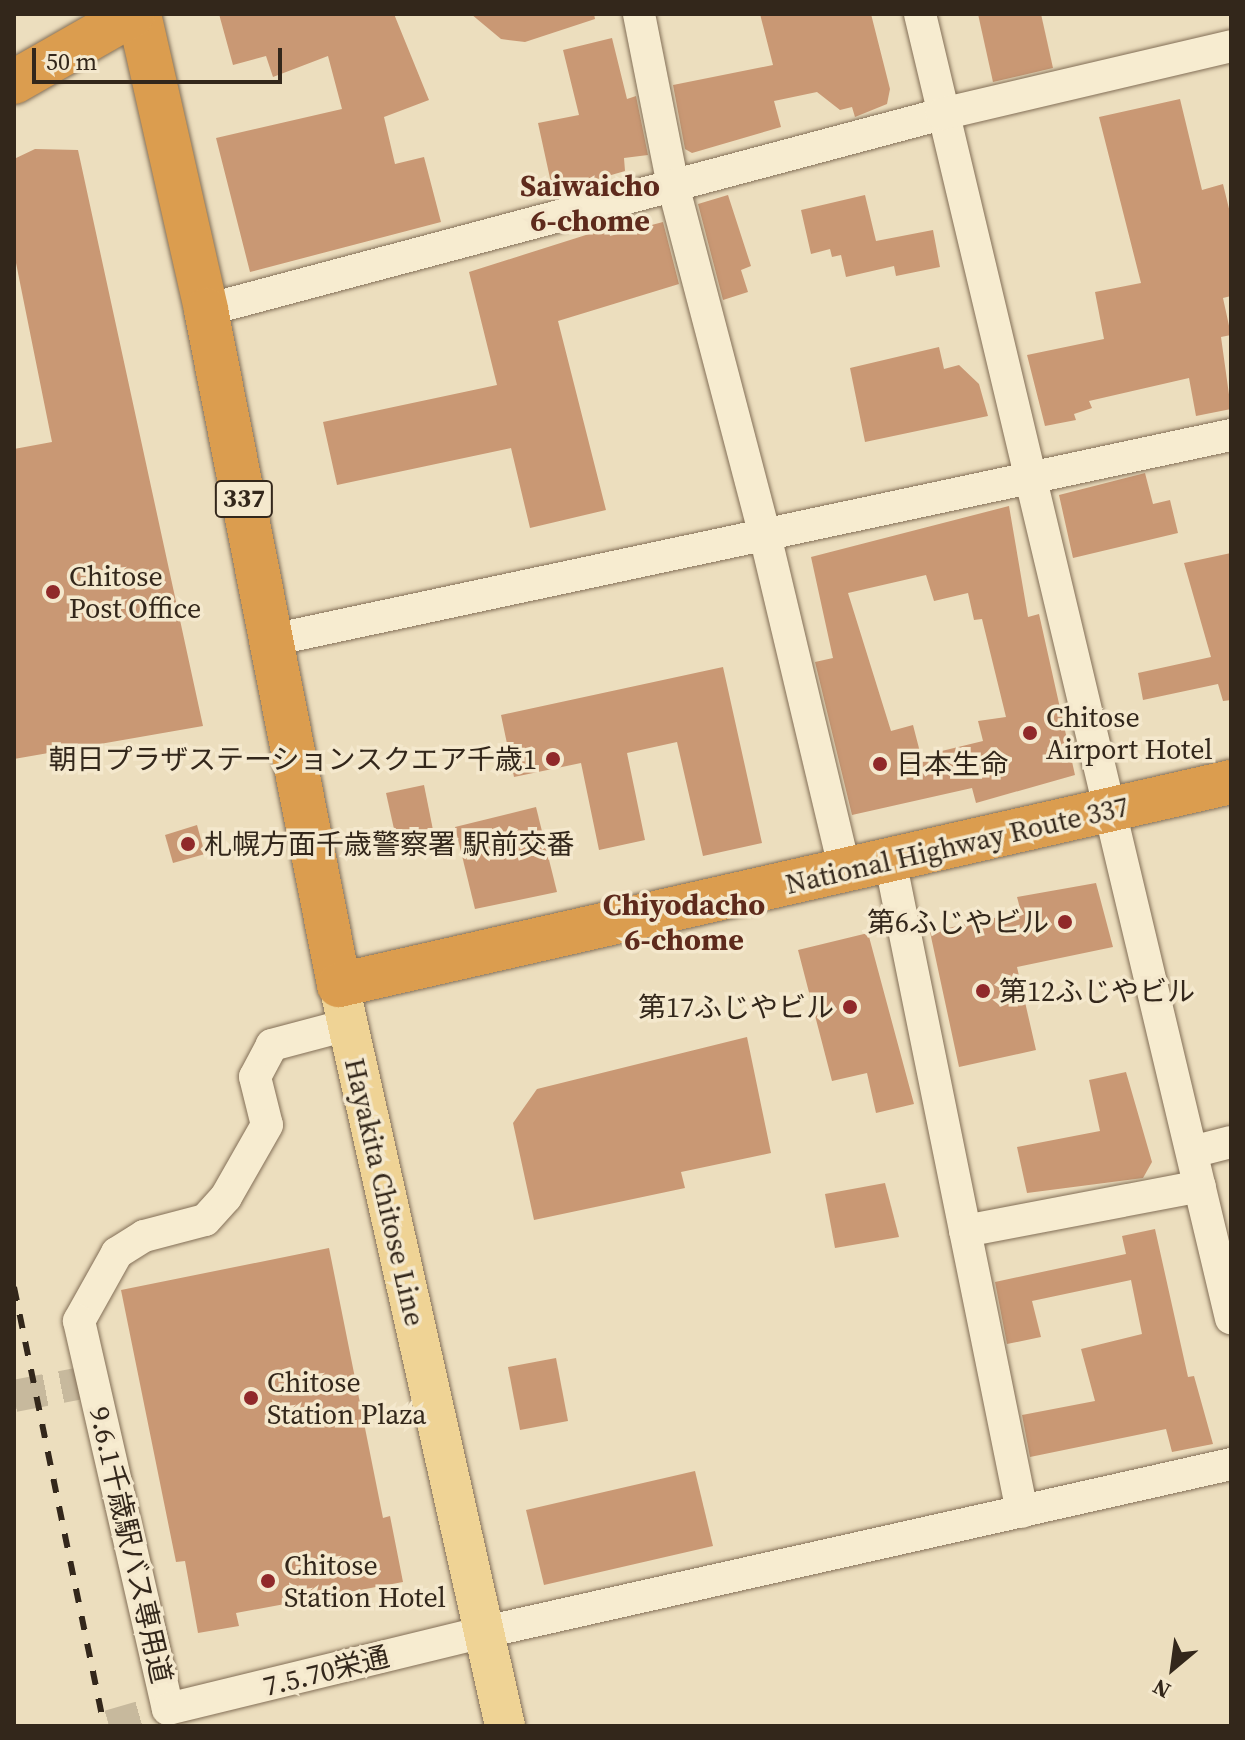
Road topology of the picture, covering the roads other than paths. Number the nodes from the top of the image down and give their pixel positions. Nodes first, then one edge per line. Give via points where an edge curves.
1 (133, 14) edge
2 (139, 14) edge
3 (639, 14) edge
4 (920, 14) edge
5 (1231, 46) edge
6 (14, 82) edge
7 (942, 114) junction
8 (673, 185) junction
9 (206, 310) junction
10 (1231, 435) edge
11 (1027, 479) junction
12 (765, 535) junction
13 (272, 640) junction
14 (1231, 782) edge
15 (1110, 810) junction
16 (890, 860) junction
17 (845, 870) junction
18 (343, 1005) junction
19 (1231, 1142) edge
20 (1192, 1152) junction
21 (1200, 1186) junction
22 (965, 1231) junction
23 (1231, 1318) edge
24 (1231, 1464) edge
25 (1022, 1512) junction
26 (485, 1632) junction
27 (168, 1709) joint
28 (505, 1726) edge

1 - 6 highway
2 - 9 highway, 337
3 - 8 street
4 - 7 street
5 - 7 street
7 - 8 street
7 - 11 street
8 - 9 street
8 - 12 street
9 - 13 highway, 337
10 - 11 street
11 - 12 street
11 - 15 street
12 - 13 street
12 - 17 street
13 - 18 highway, 337
14 - 15 highway, National Highway Route 337
15 - 16 highway, National Highway Route 337
15 - 20 street
16 - 17 highway, National Highway Route 337
16 - 22 street
17 - 18 highway, National Highway Route 337
18 - 26 main road, Hayakita Chitose Line
18 - 27 street, 9.6.1千歳駅バス専用道 via 272,1045 255,1077 267,1125 217,1210 205,1220 144,1236 117,1253 79,1321
19 - 20 street
20 - 21 street
21 - 22 street
21 - 23 street
22 - 25 street
24 - 25 street, 7.5.70栄通
25 - 26 street, 7.5.70栄通
26 - 27 street, 7.5.70栄通
26 - 28 main road, Hayakita Chitose Line

